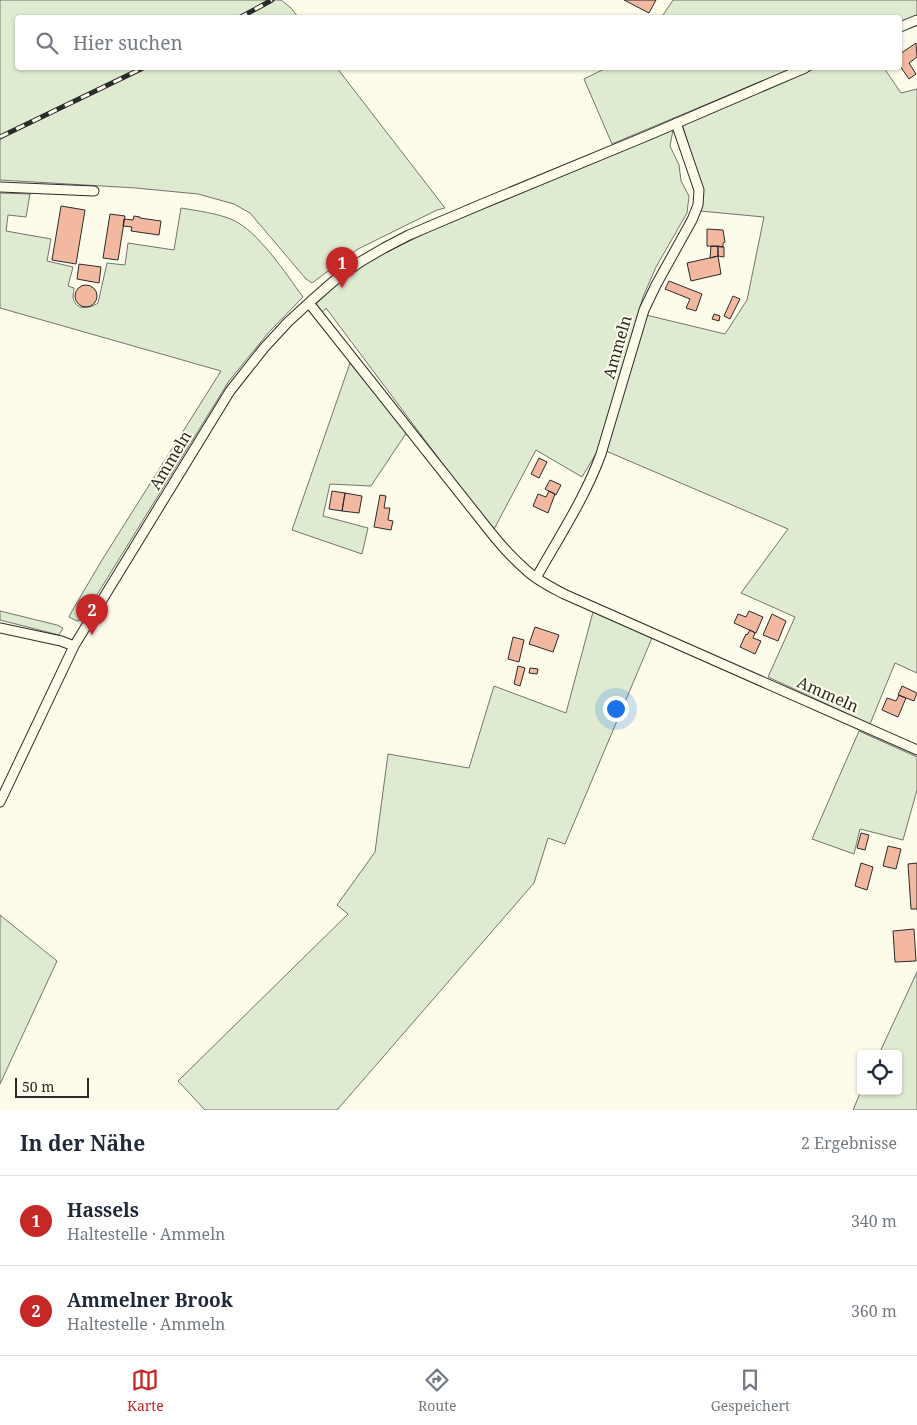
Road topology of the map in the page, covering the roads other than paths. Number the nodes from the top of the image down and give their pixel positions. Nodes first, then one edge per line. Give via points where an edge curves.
1 (917, 20) edge
2 (902, 26) edge
3 (800, 70) edge
4 (676, 123) junction
5 (0, 187) edge
6 (94, 191) dead end
7 (309, 303) junction
8 (536, 578) junction
9 (0, 628) edge
10 (74, 646) junction
11 (917, 750) edge
12 (0, 802) edge

1 - 2 street
3 - 4 street, Ammeln
4 - 7 street, Ammeln via 409,235 360,262
4 - 8 street, Ammeln via 699,190 698,205 644,310 595,471
5 - 6 street
7 - 8 street, Ammeln via 488,529
7 - 10 street, Ammeln via 264,348 230,391
8 - 11 street, Ammeln via 564,594
9 - 10 street
10 - 12 street, Ammeln

